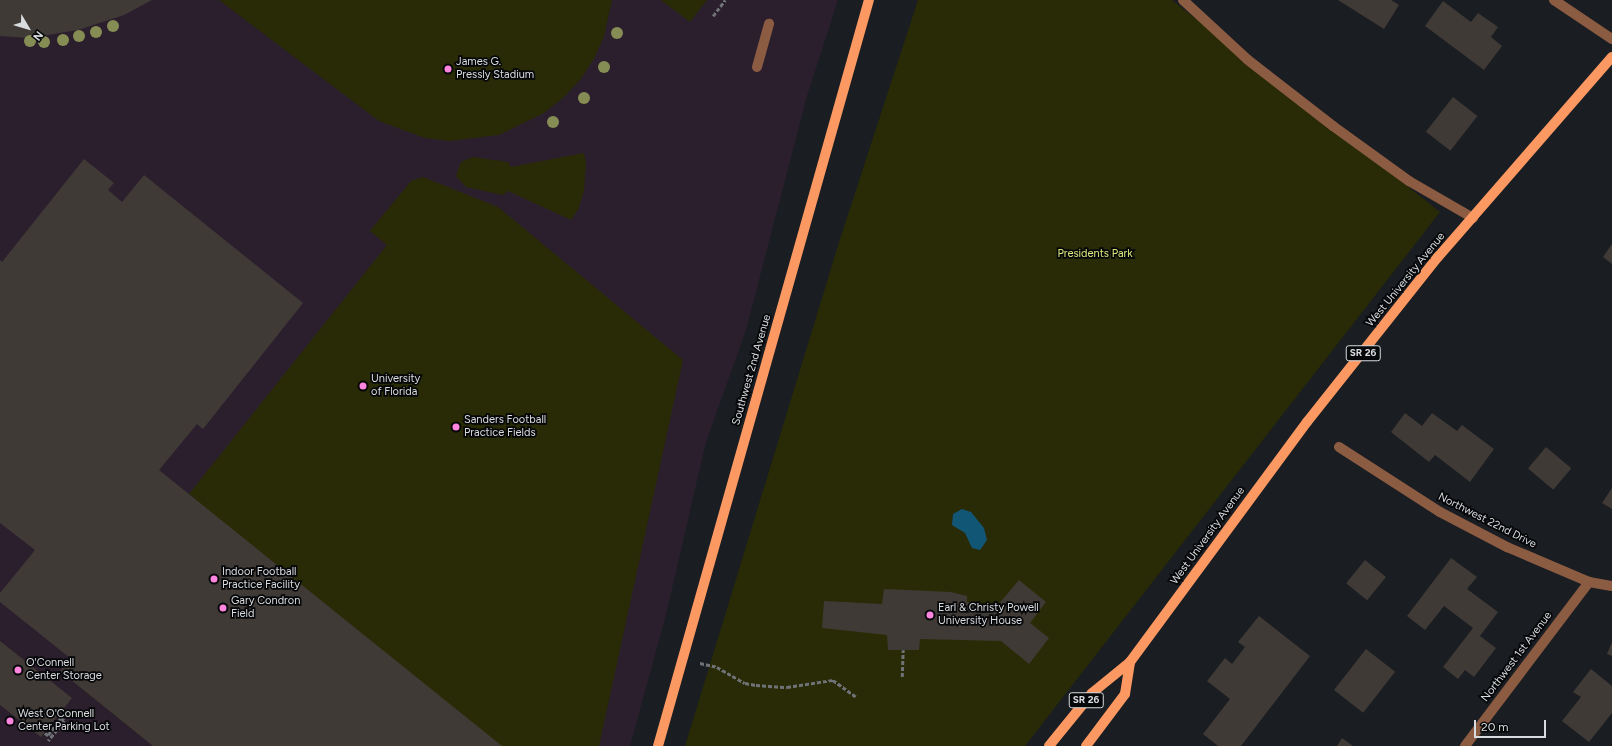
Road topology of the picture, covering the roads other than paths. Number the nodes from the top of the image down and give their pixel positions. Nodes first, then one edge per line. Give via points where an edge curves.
1 (869, 0) edge
2 (1183, 0) edge
3 (1554, 0) edge
4 (769, 24) dead end
5 (1612, 39) edge
6 (1612, 57) edge
7 (757, 67) dead end
8 (1473, 218) junction
9 (1339, 447) dead end
10 (1589, 582) junction
11 (1612, 586) edge
12 (1130, 662) junction
13 (658, 746) edge
14 (1049, 746) edge
15 (1086, 746) edge
16 (1465, 746) edge

1 - 13 main road, Southwest 2nd Avenue
2 - 8 street via 1248,60 1333,126 1409,181
3 - 5 street
4 - 7 street
6 - 8 main road, West University Avenue / SR 26
8 - 12 main road, West University Avenue / SR 26 via 1307,422
9 - 10 street, Northwest 22nd Drive via 1440,512 1506,547
10 - 11 street, Northwest 22nd Drive
10 - 16 street, Northwest 1st Avenue
12 - 14 main road, West University Avenue / SR 26 via 1092,693
12 - 15 main road, West University Avenue / SR 26 via 1126,694

